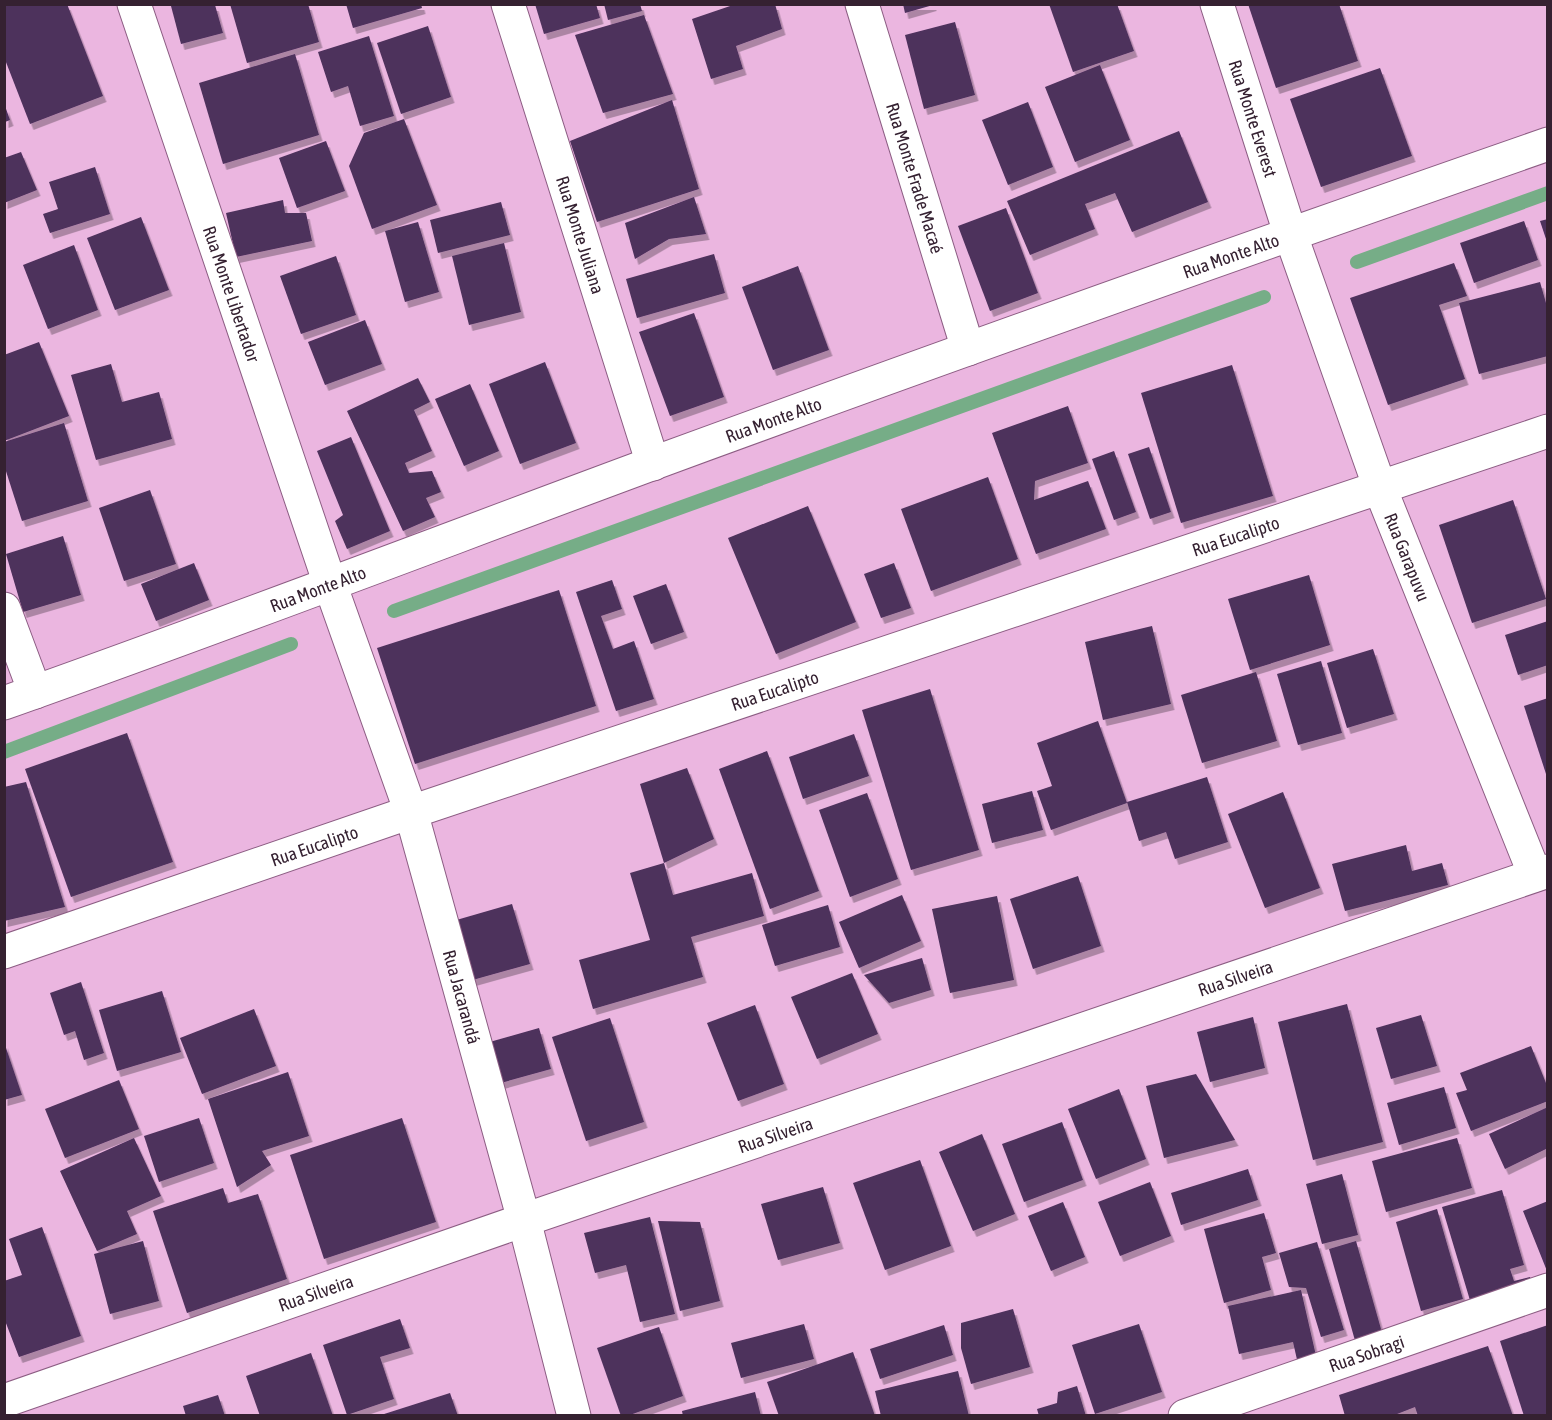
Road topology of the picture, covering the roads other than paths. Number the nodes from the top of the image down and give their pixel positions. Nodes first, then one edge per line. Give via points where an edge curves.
1 (134, 4) edge
2 (508, 4) edge
3 (862, 4) edge
4 (1217, 4) edge
5 (1548, 144) edge
6 (1290, 233) junction
7 (968, 349) junction
8 (1548, 430) edge
9 (653, 464) junction
10 (1380, 488) junction
11 (330, 584) junction
12 (4, 609) edge
13 (35, 692) junction
14 (4, 703) edge
15 (411, 812) junction
16 (1541, 873) edge
17 (4, 952) edge
18 (524, 1220) junction
19 (1548, 1290) edge
20 (4, 1401) edge
21 (574, 1416) edge
22 (1185, 1416) edge

1 - 11 street, Rua Monte Libertador
2 - 9 street, Rua Monte Juliana
3 - 7 street, Rua Monte Frade Macaé
4 - 6 street, Rua Monte Everest
5 - 6 street, Rua Monte Alto
6 - 7 street, Rua Monte Alto
6 - 10 street, Rua Garapuvu
7 - 9 street, Rua Monte Alto
8 - 10 street, Rua Eucalipto
9 - 11 street, Rua Monte Alto
10 - 15 street, Rua Eucalipto
10 - 16 street, Rua Garapuvu
11 - 13 street, Rua Monte Alto
11 - 15 street, Rua Jacarandá
12 - 13 street
13 - 14 street, Rua Monte Alto
15 - 17 street, Rua Eucalipto
15 - 18 street, Rua Jacarandá
16 - 18 street, Rua Silveira
18 - 20 street, Rua Silveira
18 - 21 street, Rua Jacarandá
19 - 22 street, Rua Sobragi

